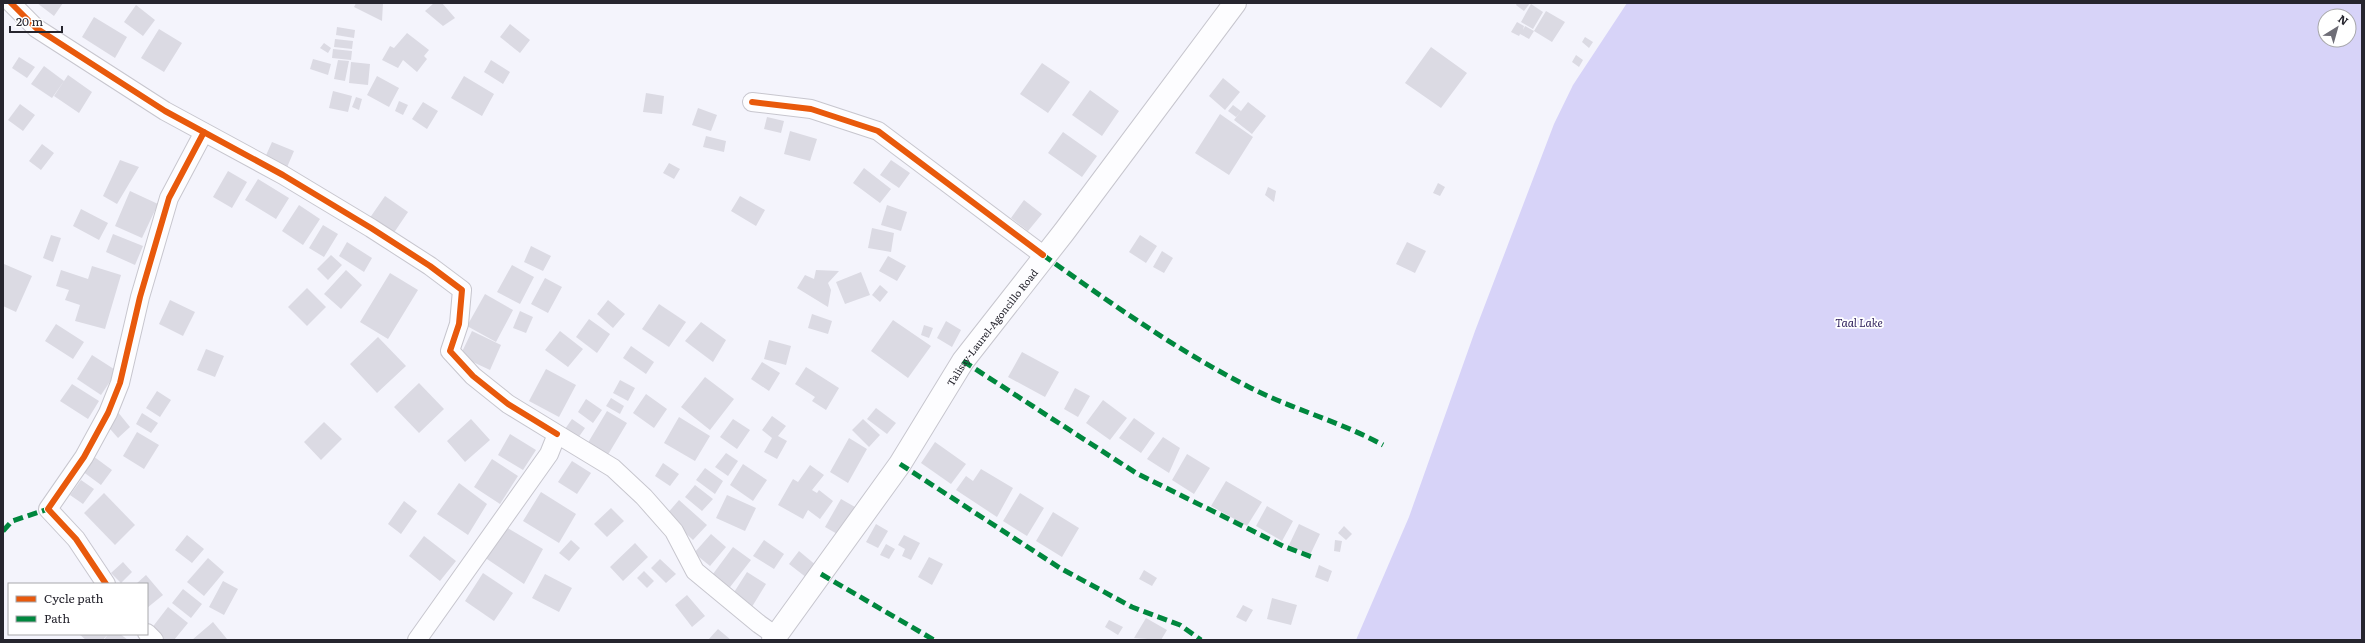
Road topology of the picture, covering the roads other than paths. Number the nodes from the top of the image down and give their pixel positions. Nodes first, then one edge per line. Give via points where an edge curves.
1 (12, 3) edge
2 (1235, 3) edge
3 (752, 102) dead end
4 (204, 132) junction
5 (1043, 255) junction
6 (557, 434) junction
7 (105, 583) edge
8 (774, 638) edge
9 (417, 640) edge

1 - 4 street via 36,28 164,110
2 - 5 main road, Talisay-Laurel-Agoncillo Road
3 - 5 street via 811,109 878,131
4 - 6 street via 371,228 462,290 459,324 450,351 473,376 508,404
4 - 7 street via 170,198 142,291 120,383 108,413 84,457 48,509 76,539
5 - 8 main road, Talisay-Laurel-Agoncillo Road via 963,361 900,464
6 - 8 street via 613,468 644,497 674,531 695,571
6 - 9 street via 549,454

